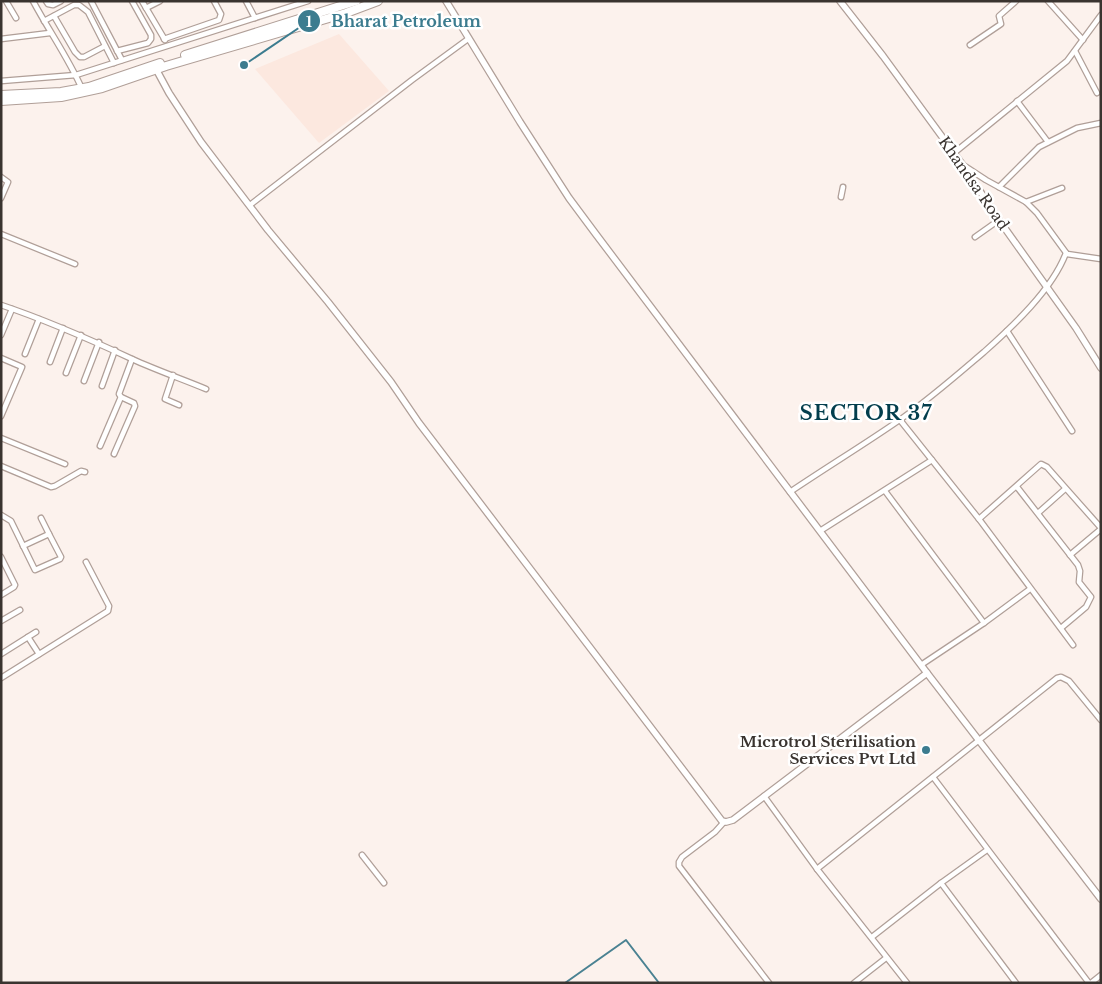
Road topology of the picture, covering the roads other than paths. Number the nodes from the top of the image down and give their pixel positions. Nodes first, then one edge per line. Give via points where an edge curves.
1 (6, 1) edge
2 (33, 1) edge
3 (46, 1) edge
4 (61, 1) edge
5 (91, 1) edge
6 (132, 1) edge
7 (142, 1) edge
8 (160, 1) edge
9 (214, 1) edge
10 (246, 1) edge
11 (308, 1) edge
12 (356, 1) edge
13 (378, 1) edge
14 (446, 1) edge
15 (840, 1) edge
16 (1016, 1) edge
17 (1048, 1) edge
18 (146, 8) junction
19 (345, 9) junction
20 (1101, 15) edge
21 (54, 16) junction
22 (16, 18) dead end
23 (255, 18) junction
24 (44, 21) junction
25 (50, 33) junction
26 (2, 39) edge
27 (164, 39) junction
28 (468, 39) junction
29 (1083, 40) junction
30 (970, 45) dead end
31 (105, 46) junction
32 (168, 46) junction
33 (117, 51) junction
34 (1075, 51) junction
35 (122, 60) junction
36 (114, 63) junction
37 (156, 69) junction
38 (76, 75) junction
39 (1, 81) edge
40 (83, 90) junction
41 (1098, 93) dead end
42 (5, 98) edge
43 (1017, 101) junction
44 (1101, 123) edge
45 (1048, 142) junction
46 (954, 153) junction
47 (962, 164) junction
48 (1, 177) edge
49 (843, 187) dead end
50 (999, 187) junction
51 (1062, 188) dead end
52 (841, 197) dead end
53 (1, 198) edge
54 (1026, 202) junction
55 (250, 206) junction
56 (999, 220) junction
57 (1, 234) edge
58 (975, 237) dead end
59 (1066, 253) junction
60 (1101, 259) edge
61 (75, 264) dead end
62 (1047, 285) junction
63 (1, 305) edge
64 (12, 309) junction
65 (39, 319) junction
66 (63, 328) junction
67 (1007, 331) junction
68 (1, 335) edge
69 (81, 335) junction
70 (99, 342) junction
71 (115, 350) junction
72 (25, 354) dead end
73 (1, 358) edge
74 (132, 358) junction
75 (50, 362) dead end
76 (1101, 368) edge
77 (66, 374) dead end
78 (173, 375) junction
79 (84, 381) dead end
80 (102, 386) dead end
81 (206, 389) dead end
82 (121, 397) junction
83 (179, 405) dead end
84 (1, 416) edge
85 (900, 420) junction
86 (1072, 432) dead end
87 (1, 438) edge
88 (100, 446) dead end
89 (114, 454) dead end
90 (932, 460) junction
91 (65, 464) dead end
92 (1, 466) edge
93 (85, 472) dead end
94 (1017, 487) junction
95 (1065, 488) junction
96 (885, 491) junction
97 (790, 492) junction
98 (1038, 513) junction
99 (1, 515) edge
100 (41, 518) dead end
101 (979, 519) junction
102 (1101, 528) edge
103 (820, 531) junction
104 (49, 534) junction
105 (23, 546) junction
106 (1070, 555) junction
107 (1, 557) edge
108 (86, 562) dead end
109 (1030, 589) junction
110 (1, 595) edge
111 (20, 610) dead end
112 (1, 621) edge
113 (984, 622) junction
114 (1061, 628) junction
115 (36, 632) dead end
116 (28, 638) junction
117 (1073, 645) dead end
118 (1, 654) edge
119 (39, 654) junction
120 (921, 665) junction
121 (927, 673) junction
122 (1, 678) edge
123 (1101, 720) edge
124 (980, 741) junction
125 (932, 777) junction
126 (764, 796) junction
127 (724, 822) junction
128 (988, 850) junction
129 (362, 855) dead end
130 (817, 868) junction
131 (384, 883) dead end
132 (941, 883) junction
133 (1101, 899) edge
134 (872, 937) junction
135 (886, 958) junction
136 (1101, 975) edge
137 (1015, 982) edge
138 (769, 983) edge
139 (854, 983) edge
140 (907, 983) edge
141 (1090, 983) edge

1 - 22 street
2 - 24 street
3 - 4 street via 53,6
5 - 33 street
6 - 33 street via 151,39 148,43
7 - 18 street
8 - 18 street
9 - 27 street via 221,14 219,20
10 - 23 street
11 - 23 street
12 - 19 highway
13 - 19 highway
14 - 28 street
15 - 46 street, Khandsa Road
16 - 30 street via 999,16 1001,24
17 - 29 street
18 - 27 street
19 - 37 highway
19 - 40 highway
20 - 29 street
21 - 24 street
21 - 31 street via 80,57 84,58
21 - 31 street via 74,5 81,6 88,12
23 - 32 street
24 - 25 street
25 - 26 street
25 - 38 street
27 - 32 street
28 - 55 street
28 - 97 street via 569,198
29 - 34 street
31 - 36 street
32 - 35 street
33 - 35 street
34 - 41 street
34 - 43 street via 1060,68
35 - 36 street
36 - 38 street
37 - 40 highway
37 - 55 street via 201,142
38 - 39 street
38 - 40 street
40 - 42 highway via 61,97
43 - 45 street
43 - 46 street
44 - 45 street via 1082,126
45 - 50 street
46 - 47 street, Khandsa Road
47 - 50 street
47 - 56 street, Khandsa Road
48 - 53 street via 8,182
49 - 52 street
50 - 54 street
51 - 54 street
54 - 59 street
55 - 127 street via 391,382
56 - 58 street
56 - 62 street, Khandsa Road
57 - 61 street
59 - 60 street
59 - 62 street
62 - 67 street
62 - 76 street, Khandsa Road
63 - 64 street
64 - 65 street
64 - 68 street
65 - 66 street
65 - 72 street
66 - 69 street
66 - 75 street
67 - 85 street
67 - 86 street
69 - 70 street
69 - 77 street
70 - 71 street
70 - 79 street
71 - 74 street
71 - 80 street
73 - 84 street via 22,367
74 - 78 street
74 - 82 street via 119,394
78 - 81 street
78 - 83 street via 165,399
82 - 88 street
82 - 89 street via 135,404
85 - 90 street
85 - 97 street
87 - 91 street
90 - 96 street
90 - 101 street
92 - 93 street via 51,487 81,471
94 - 95 street via 1042,464
94 - 98 street
94 - 101 street
95 - 98 street
95 - 102 street
96 - 103 street
96 - 113 street
97 - 103 street
98 - 106 street
99 - 105 street via 11,521
100 - 104 street
101 - 109 street
102 - 106 street
103 - 120 street
104 - 105 street
104 - 105 street via 60,559 35,570
106 - 114 street via 1080,569 1079,582 1090,594 1090,599 1086,607
107 - 110 street via 15,585
108 - 119 street via 110,609
109 - 113 street
109 - 114 street
111 - 112 street
113 - 120 street
114 - 117 street
115 - 116 street
116 - 118 street
116 - 119 street
119 - 122 street
120 - 121 street
121 - 124 street
121 - 126 street
123 - 124 street via 1069,681 1061,677
124 - 125 street
124 - 133 street
125 - 128 street
125 - 130 street
126 - 127 street via 733,820
126 - 130 street
127 - 138 street via 682,857 679,866
128 - 132 street
128 - 141 street
129 - 131 street
130 - 134 street
132 - 134 street
132 - 137 street
134 - 135 street
135 - 139 street
135 - 140 street
136 - 141 street

